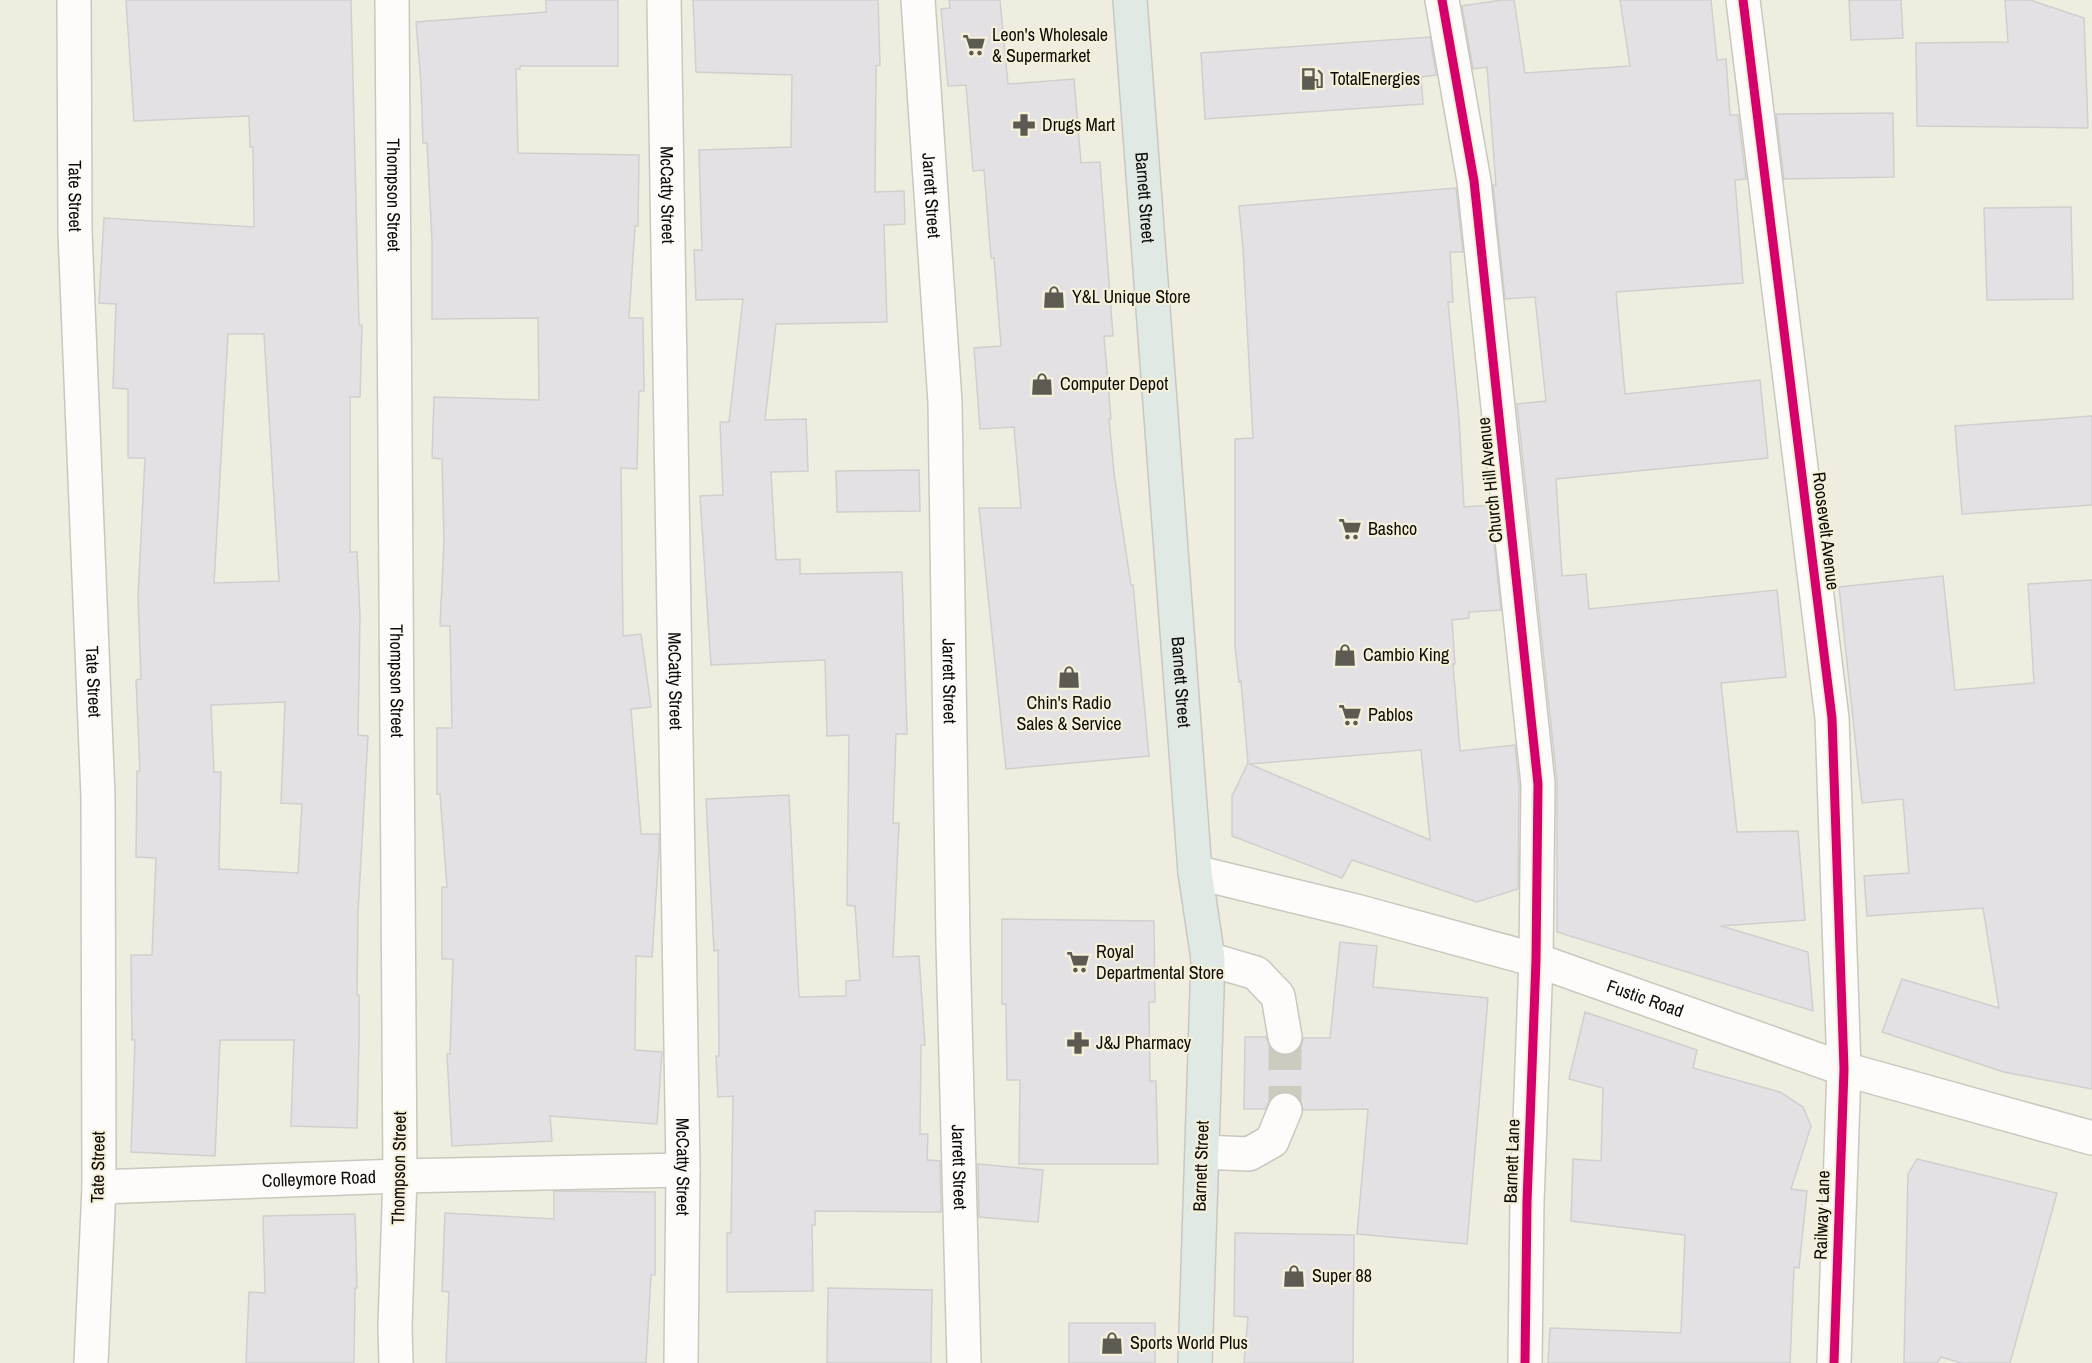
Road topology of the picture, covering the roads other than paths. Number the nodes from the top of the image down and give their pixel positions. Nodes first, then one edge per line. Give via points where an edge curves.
1 (74, 0) edge
2 (392, 0) edge
3 (664, 0) edge
4 (918, 0) edge
5 (1130, 0) edge
6 (1442, 0) edge
7 (1743, 0) edge
8 (1195, 872) junction
9 (1208, 959) junction
10 (1536, 960) junction
11 (1285, 1037) tunnel mouth
12 (1844, 1069) junction
13 (1286, 1110) tunnel mouth
14 (2092, 1138) edge
15 (1202, 1152) junction
16 (683, 1170) junction
17 (400, 1176) junction
18 (99, 1187) junction
19 (91, 1363) edge
20 (396, 1363) edge
21 (681, 1363) edge
22 (964, 1363) edge
23 (1195, 1363) edge
24 (1525, 1363) edge
25 (1834, 1363) edge

1 - 18 street, Tate Street via 75,232 98,796
2 - 17 street, Thompson Street
3 - 16 street, McCatty Street
4 - 22 street, Jarrett Street via 945,402
5 - 8 main road, Barnett Street
6 - 10 street, Church Hill Avenue via 1474,181 1538,784
7 - 12 street, Roosevelt Avenue via 1832,718
8 - 9 main road, Barnett Street
8 - 10 street, Fustic Road
9 - 11 street via 1256,973 1278,996
9 - 15 main road, Barnett Street
10 - 12 street, Fustic Road
10 - 24 street, Barnett Lane
12 - 14 street, Fustic Road
12 - 25 street, Railway Lane
13 - 15 street via 1272,1140 1249,1154
15 - 23 main road, Barnett Street
16 - 17 street, Colleymore Road
16 - 21 street, McCatty Street
17 - 18 street, Colleymore Road
17 - 20 street, Thompson Street
18 - 19 street, Tate Street

